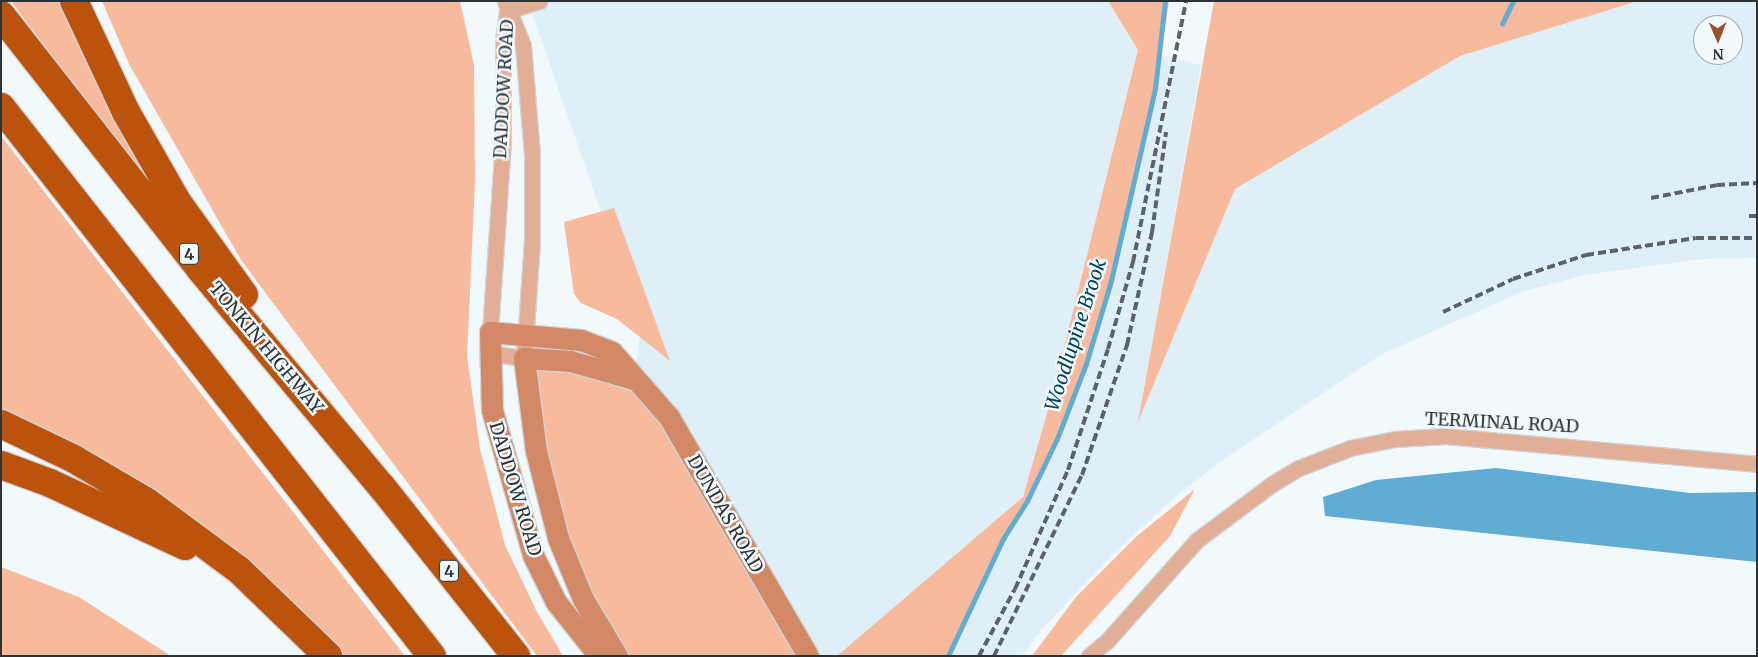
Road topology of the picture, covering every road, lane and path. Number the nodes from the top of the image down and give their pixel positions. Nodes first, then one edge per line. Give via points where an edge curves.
1 (74, 1) edge
2 (82, 1) edge
3 (539, 1) edge
4 (506, 6) edge
5 (1, 15) edge
6 (109, 76) junction
7 (1, 107) edge
8 (490, 332) junction
9 (526, 335) junction
10 (488, 353) junction
11 (524, 358) junction
12 (634, 379) junction
13 (1, 424) edge
14 (1757, 464) edge
15 (1, 465) edge
16 (382, 487) junction
17 (239, 570) junction
18 (1107, 641) junction
19 (328, 656) edge
20 (432, 656) edge
21 (516, 656) edge
22 (599, 656) edge
23 (617, 656) edge
24 (808, 656) edge
25 (1089, 656) edge
26 (1101, 656) edge

1 - 6 highway
2 - 6 highway
3 - 4 street
4 - 8 street, DADDOW ROAD via 503,139
4 - 9 street, DADDOW ROAD via 523,45 532,156 532,240
5 - 16 highway, TONKIN HIGHWAY / 4 via 201,270
6 - 16 highway via 178,202
7 - 20 highway
8 - 9 main road, DUNDAS ROAD
8 - 10 main road, DADDOW ROAD
9 - 11 street, DADDOW ROAD
9 - 12 main road, DUNDAS ROAD via 582,340 612,352
10 - 11 street
10 - 22 main road, DADDOW ROAD via 492,410 533,555 556,602
11 - 12 main road via 570,361
11 - 23 main road, DADDOW ROAD via 536,451 558,538 583,599
12 - 24 main road, DUNDAS ROAD via 668,417
13 - 17 highway via 74,459 146,502
14 - 18 street, TERMINAL ROAD via 1461,436 1402,438 1350,448 1299,468 1272,484 1197,540
15 - 17 highway via 50,483
16 - 21 highway, TONKIN HIGHWAY / 4
17 - 19 highway
18 - 25 street, TERMINAL ROAD
18 - 26 street, TERMINAL ROAD

